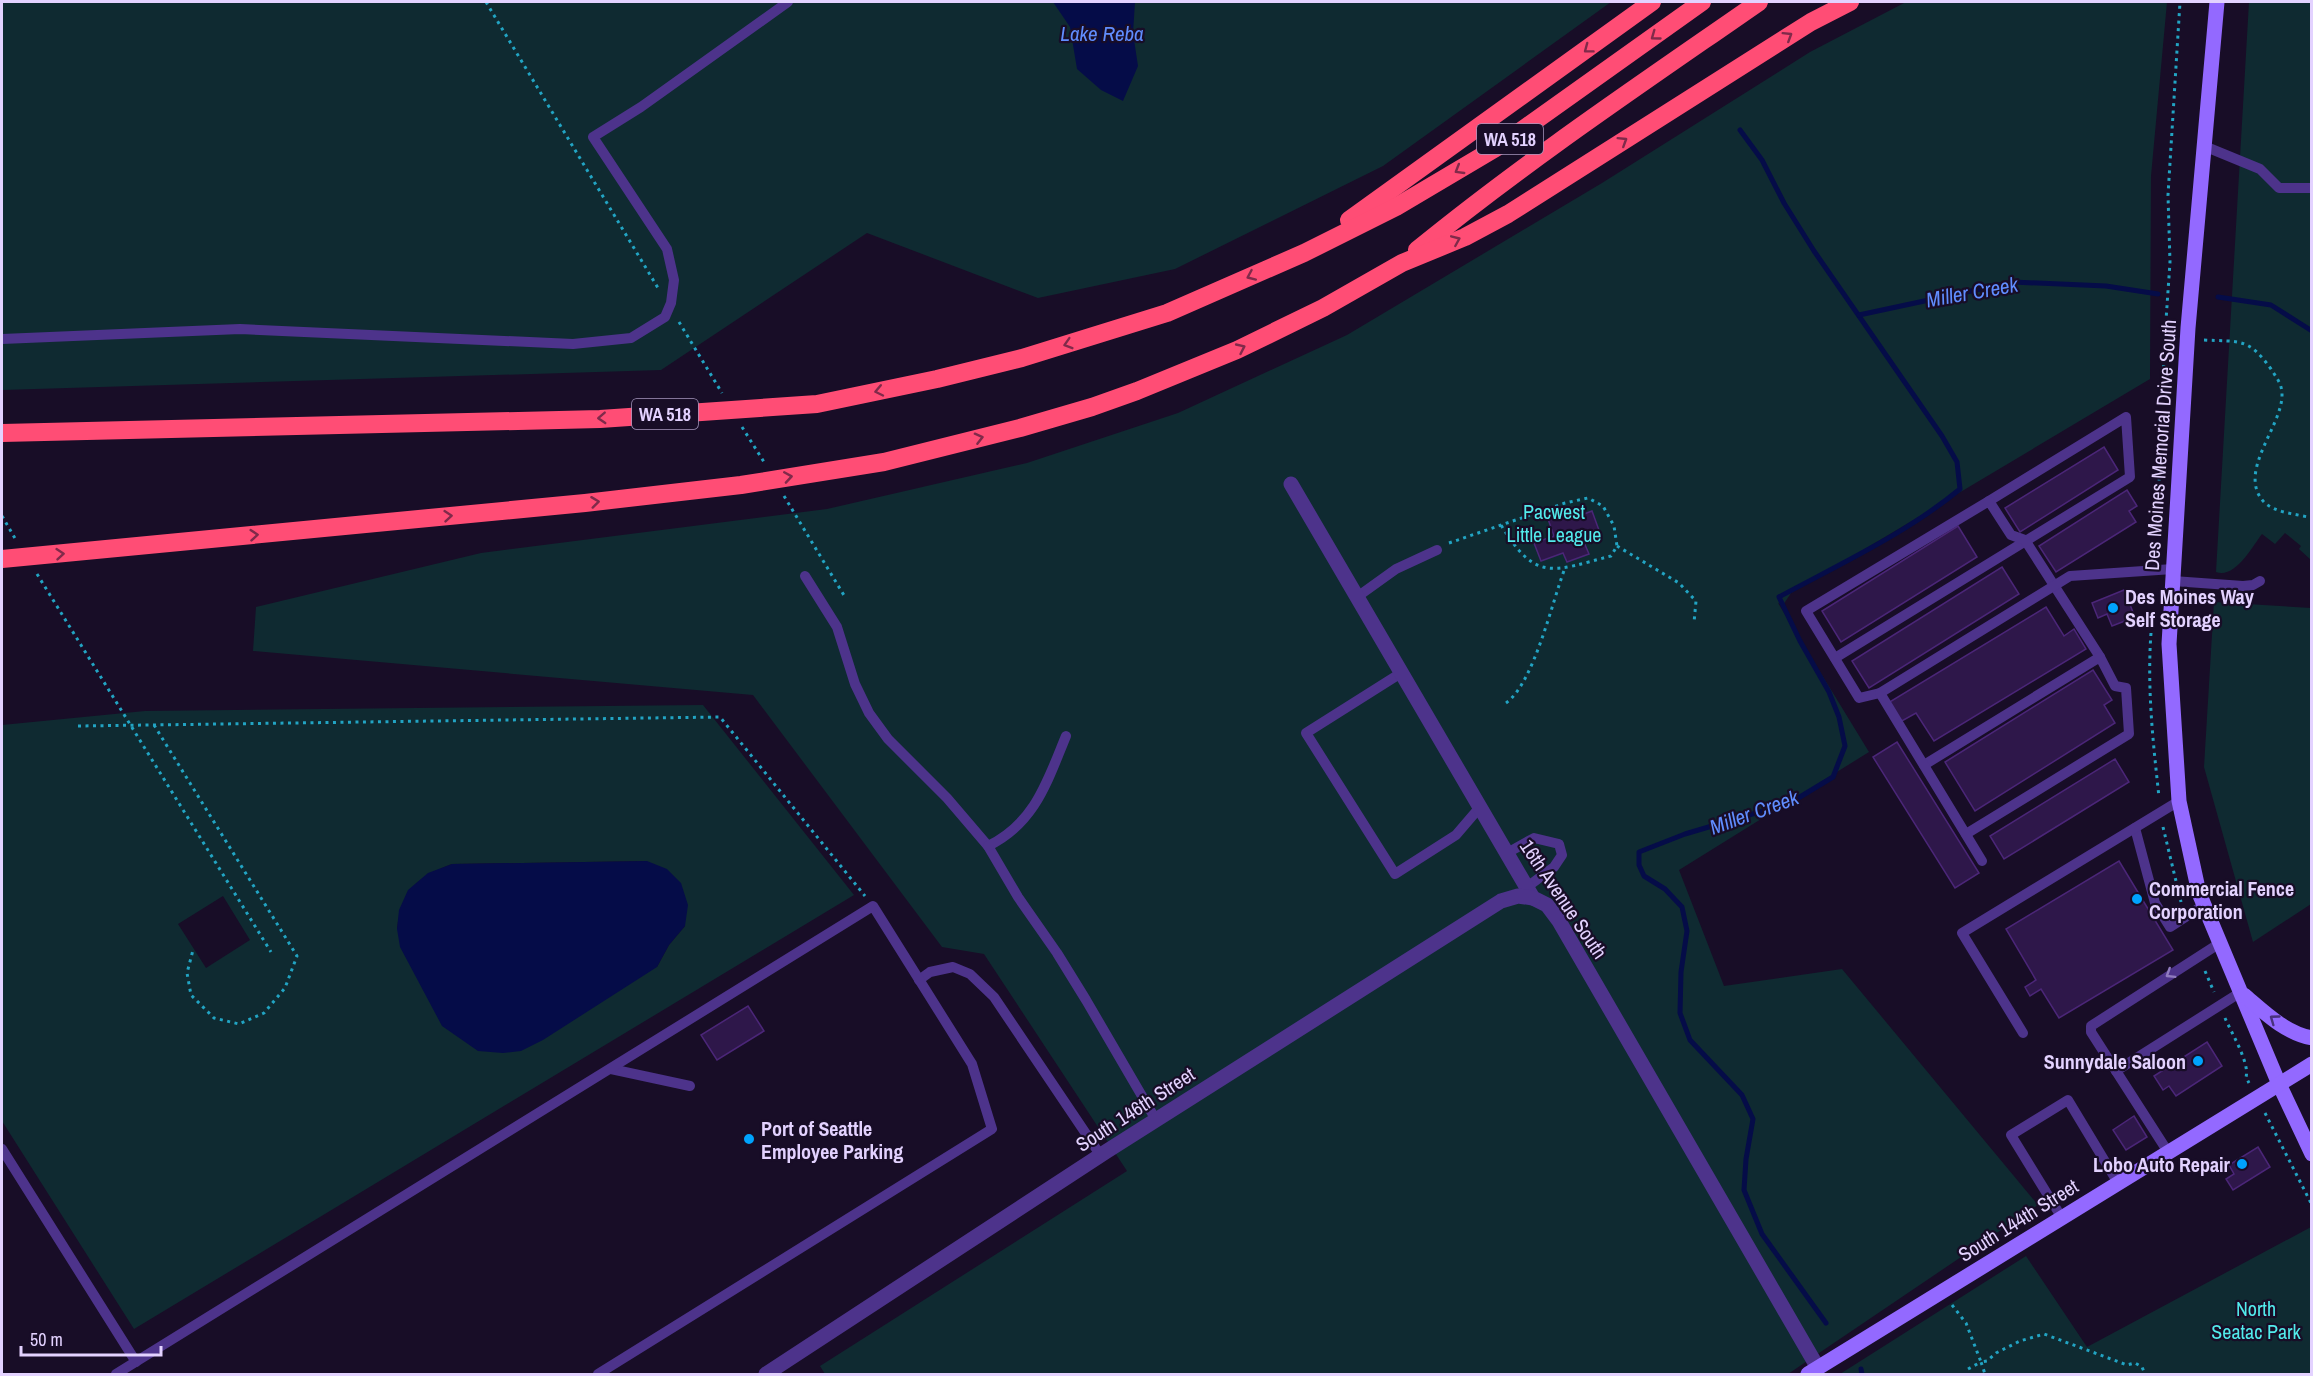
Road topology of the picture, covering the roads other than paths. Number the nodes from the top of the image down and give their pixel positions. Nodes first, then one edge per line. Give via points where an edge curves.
1 (788, 2) edge
2 (1652, 2) edge
3 (1702, 2) edge
4 (1759, 2) edge
5 (1850, 2) edge
6 (2217, 2) edge
7 (2204, 146) junction
8 (2312, 188) edge
9 (1304, 253) junction
10 (1402, 263) junction
11 (2, 339) edge
12 (2, 433) edge
13 (1291, 484) dead end
14 (1989, 501) junction
15 (2025, 540) junction
16 (1437, 550) road end
17 (2, 559) edge
18 (2173, 575) junction
19 (805, 576) dead end
20 (2260, 581) dead end
21 (2055, 585) junction
22 (1357, 597) junction
23 (2100, 657) junction
24 (1834, 658) junction
25 (1401, 673) junction
26 (1880, 693) junction
27 (1066, 736) dead end
28 (1924, 765) junction
29 (2179, 801) junction
30 (1480, 807) junction
31 (2135, 828) junction
32 (1966, 834) junction
33 (988, 846) junction
34 (1507, 853) junction
35 (1982, 861) dead end
36 (1530, 892) junction
37 (2204, 904) junction
38 (2220, 943) junction
39 (919, 980) junction
40 (2241, 992) junction
41 (2023, 1033) dead end
42 (2312, 1038) edge
43 (2312, 1064) edge
44 (611, 1069) junction
45 (2116, 1071) junction
46 (2279, 1084) junction
47 (690, 1086) dead end
48 (1156, 1120) junction
49 (2, 1149) edge
50 (2168, 1152) junction
51 (2312, 1154) edge
52 (1101, 1156) junction
53 (2118, 1183) junction
54 (2062, 1218) junction
55 (136, 1362) junction
56 (1813, 1371) edge
57 (116, 1374) edge
58 (598, 1374) edge
59 (766, 1374) edge

1 - 11 lane via 641,107 592,137 667,249 674,280 665,317 631,338 573,344 240,329
2 -> 9 highway
3 -> 9 highway, WA 518 via 1504,143 1396,207
4 - 10 highway, WA 518 via 1454,221
10 -> 5 highway via 1508,214 1811,22
6 - 7 main road, Des Moines Memorial Drive South
7 - 8 lane via 2260,169 2279,188
7 - 18 main road, Des Moines Memorial Drive South via 2187,339
9 -> 12 highway, WA 518 via 1167,313 1022,358 817,404 600,419
17 -> 10 highway, WA 518 via 585,503 884,462 1020,428 1137,391 1237,350
13 - 22 street, 16th Avenue South
14 - 15 lane via 2011,535
14 - 15 lane via 2126,417 2130,477
14 - 24 lane via 1806,611
15 - 21 lane
15 - 24 lane
16 - 22 lane via 1396,569
18 - 20 lane via 2243,586
18 - 21 lane via 2070,576
18 - 29 main road, Des Moines Memorial Drive South via 2169,644
19 - 33 lane via 837,627 855,684 869,713 888,739
21 - 23 lane
21 - 26 lane
22 - 25 street, 16th Avenue South
23 - 28 lane
23 - 32 lane via 2115,686 2126,688 2129,734
24 - 26 lane via 1859,698
25 - 30 street, 16th Avenue South
25 - 30 lane via 1306,734 1395,874 1456,835
26 - 28 lane
27 - 33 lane via 1045,789 1030,812 1006,837
28 - 32 lane
29 - 31 lane
29 - 37 main road, Des Moines Memorial Drive South
30 - 34 street, 16th Avenue South
31 - 37 lane via 2156,903 2170,927
31 - 41 lane via 1962,933
32 - 35 lane
33 - 48 lane
34 - 36 street, 16th Avenue South
34 - 36 lane via 1533,838 1559,844 1562,855
36 - 48 street, South 146th Street via 1501,901
36 - 56 street, 16th Avenue South via 1559,921
37 - 38 main road, Des Moines Memorial Drive South
38 - 40 main road, Des Moines Memorial Drive South
38 -> 45 lane via 2092,1023 2091,1032
39 - 44 lane via 873,906
39 - 52 lane via 930,972 953,967 978,981 1000,1005
39 - 58 lane via 972,1064 992,1129
42 -> 40 main road via 2276,1022
40 - 45 lane
40 - 46 main road, Des Moines Memorial Drive South
43 - 46 main road, South 144th Street
44 - 47 lane
44 - 55 lane
45 - 50 lane
46 - 50 main road, South 144th Street
46 - 51 main road, Des Moines Memorial Drive South
48 - 52 street, South 146th Street
49 - 55 lane
50 - 53 main road, South 144th Street
52 - 59 street, South 146th Street
53 - 54 main road, South 144th Street
53 - 54 lane via 2068,1100 2011,1135
54 - 56 main road, South 144th Street
55 - 57 lane

